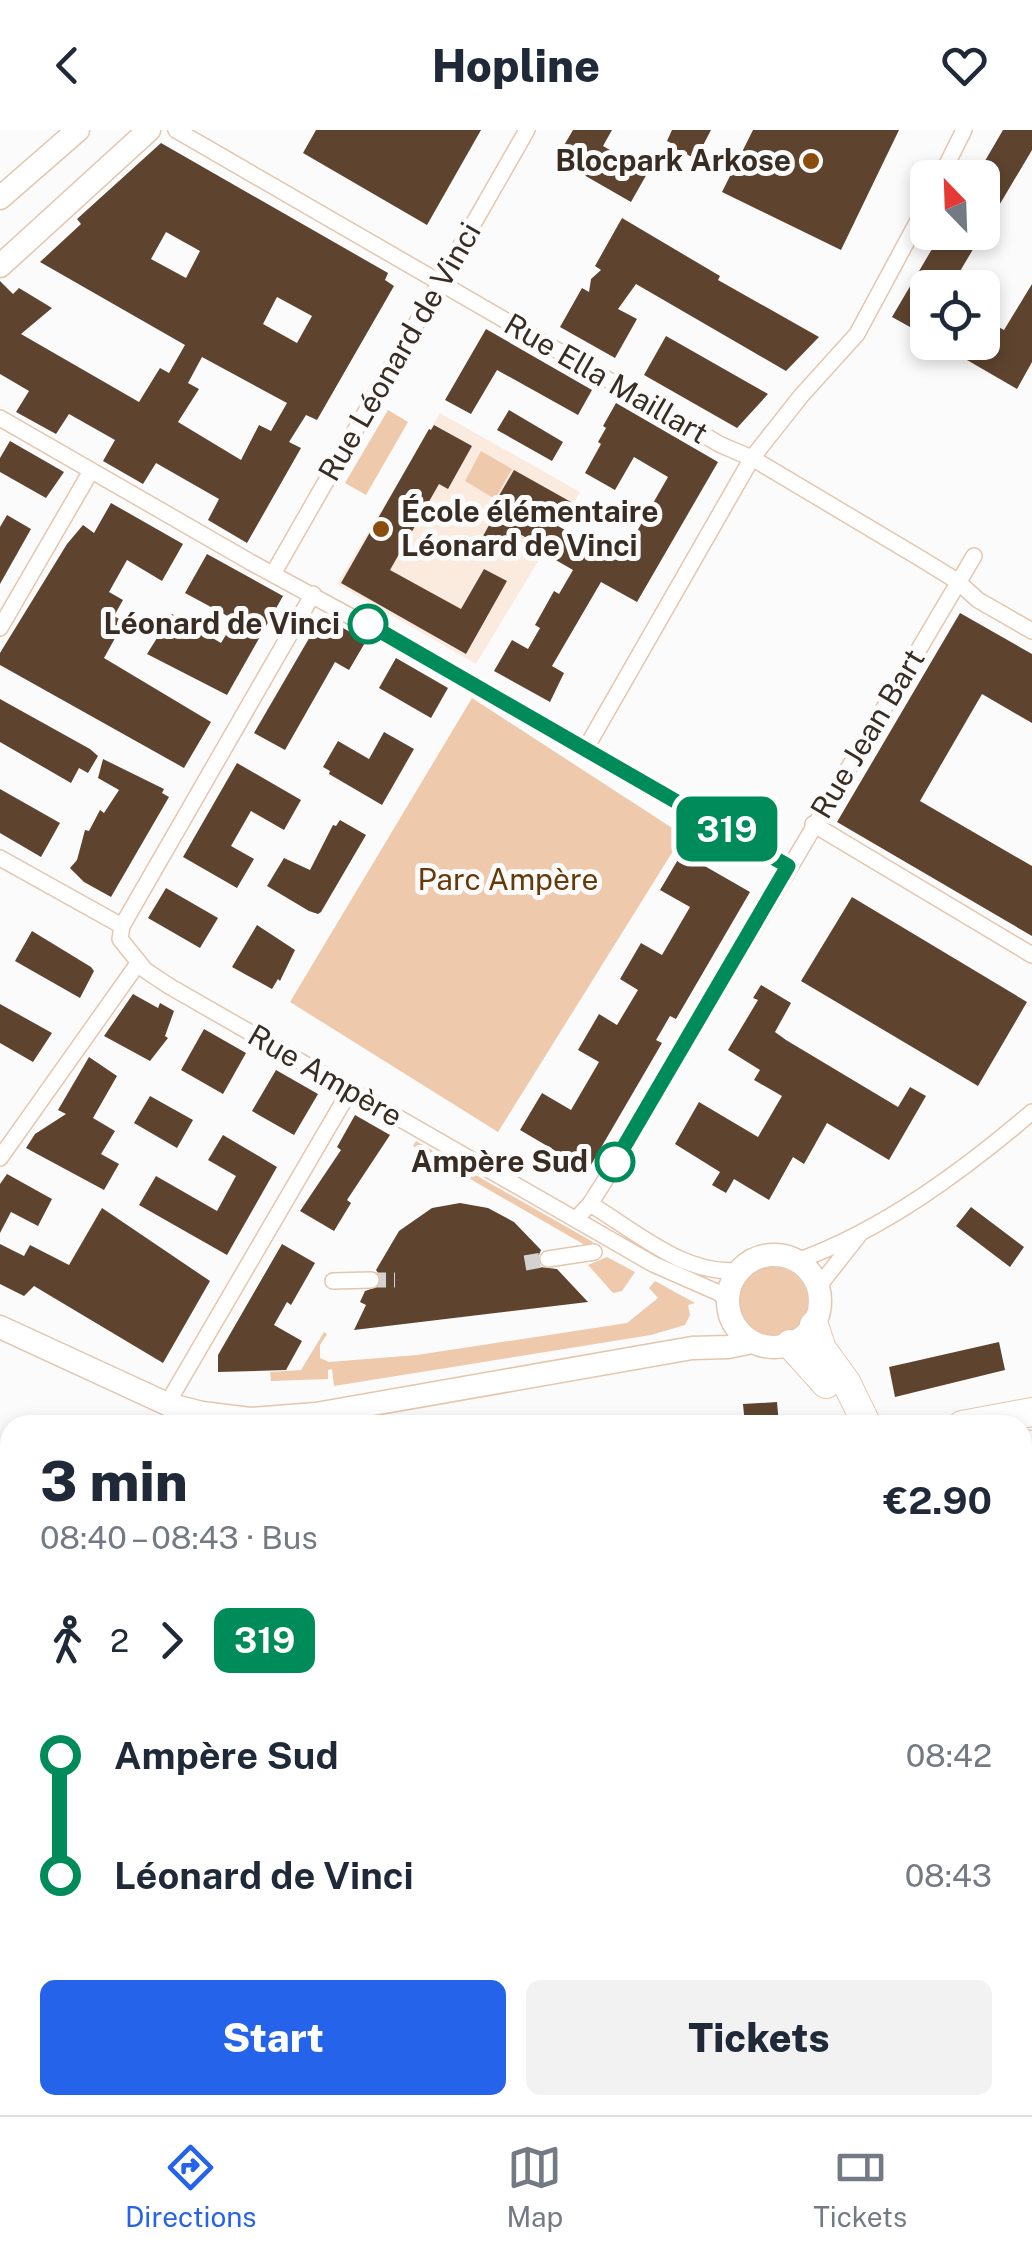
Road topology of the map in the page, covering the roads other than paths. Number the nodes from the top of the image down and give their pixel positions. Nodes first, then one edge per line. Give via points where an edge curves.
1 (78, 130) edge
2 (149, 130) edge
3 (176, 130) edge
4 (528, 130) edge
5 (964, 130) edge
6 (949, 160) edge
7 (0, 198) edge
8 (910, 235) edge
9 (0, 266) edge
10 (438, 282) junction
11 (0, 418) edge
12 (752, 458) junction
13 (91, 471) junction
14 (974, 556) dead end
15 (274, 574) junction
16 (957, 582) junction
17 (313, 594) junction
18 (0, 628) edge
19 (1032, 631) edge
20 (586, 748) junction
21 (814, 822) junction
22 (0, 858) edge
23 (788, 866) junction
24 (122, 926) junction
25 (1032, 956) edge
26 (139, 962) junction
27 (349, 1092) junction
28 (1032, 1112) edge
29 (0, 1158) edge
30 (590, 1204) junction
31 (576, 1219) junction
32 (861, 1233) junction
33 (594, 1252) dead end
34 (548, 1259) tunnel mouth
35 (797, 1261) junction
36 (739, 1270) junction
37 (371, 1280) tunnel mouth
38 (333, 1281) dead end
39 (818, 1287) junction
40 (728, 1309) junction
41 (814, 1324) junction
42 (0, 1326) edge
43 (752, 1342) junction
44 (790, 1344) junction
45 (692, 1348) junction
46 (167, 1404) junction
47 (214, 1415) edge
48 (302, 1415) edge
49 (845, 1415) edge
50 (861, 1415) edge

1 - 7 street
2 - 9 street
3 - 10 street, Rue Ella Maillart
4 - 10 street, Rue Léonard de Vinci
5 - 6 street
8 - 12 street via 856,334
10 - 12 street, Rue Ella Maillart
10 - 15 street, Rue Léonard de Vinci
11 - 13 street
12 - 16 street, Rue Ella Maillart
12 - 20 street
13 - 15 street
13 - 18 street
14 - 16 street, Rue Jean Bart
15 - 17 street
16 - 19 street, Rue Ella Maillart
16 - 21 street, Rue Jean Bart
17 - 20 street
17 - 24 street
20 - 23 street
21 - 23 street, Rue Jean Bart
21 - 25 street
22 - 24 street
23 - 30 street, Rue Jean Bart
24 - 26 street, Rue Ampère via 120,939
26 - 27 street, Rue Ampère via 168,986
26 - 29 street
27 - 31 street, Rue Ampère
27 - 46 street
28 - 32 street
30 - 31 street, Rue Jean Bart
30 - 36 street via 696,1266
31 - 40 street, Rue Ampère via 719,1293
32 - 35 street
32 - 39 street
33 - 34 street
35 - 36 street via 766,1255
35 - 39 street
36 - 40 street
37 - 38 street
39 - 41 street
40 - 43 street
40 - 45 street via 717,1332
41 - 44 street
41 - 50 highway
42 - 46 street
43 - 44 street
43 - 45 street
44 - 49 highway
45 - 48 street
46 - 47 street

